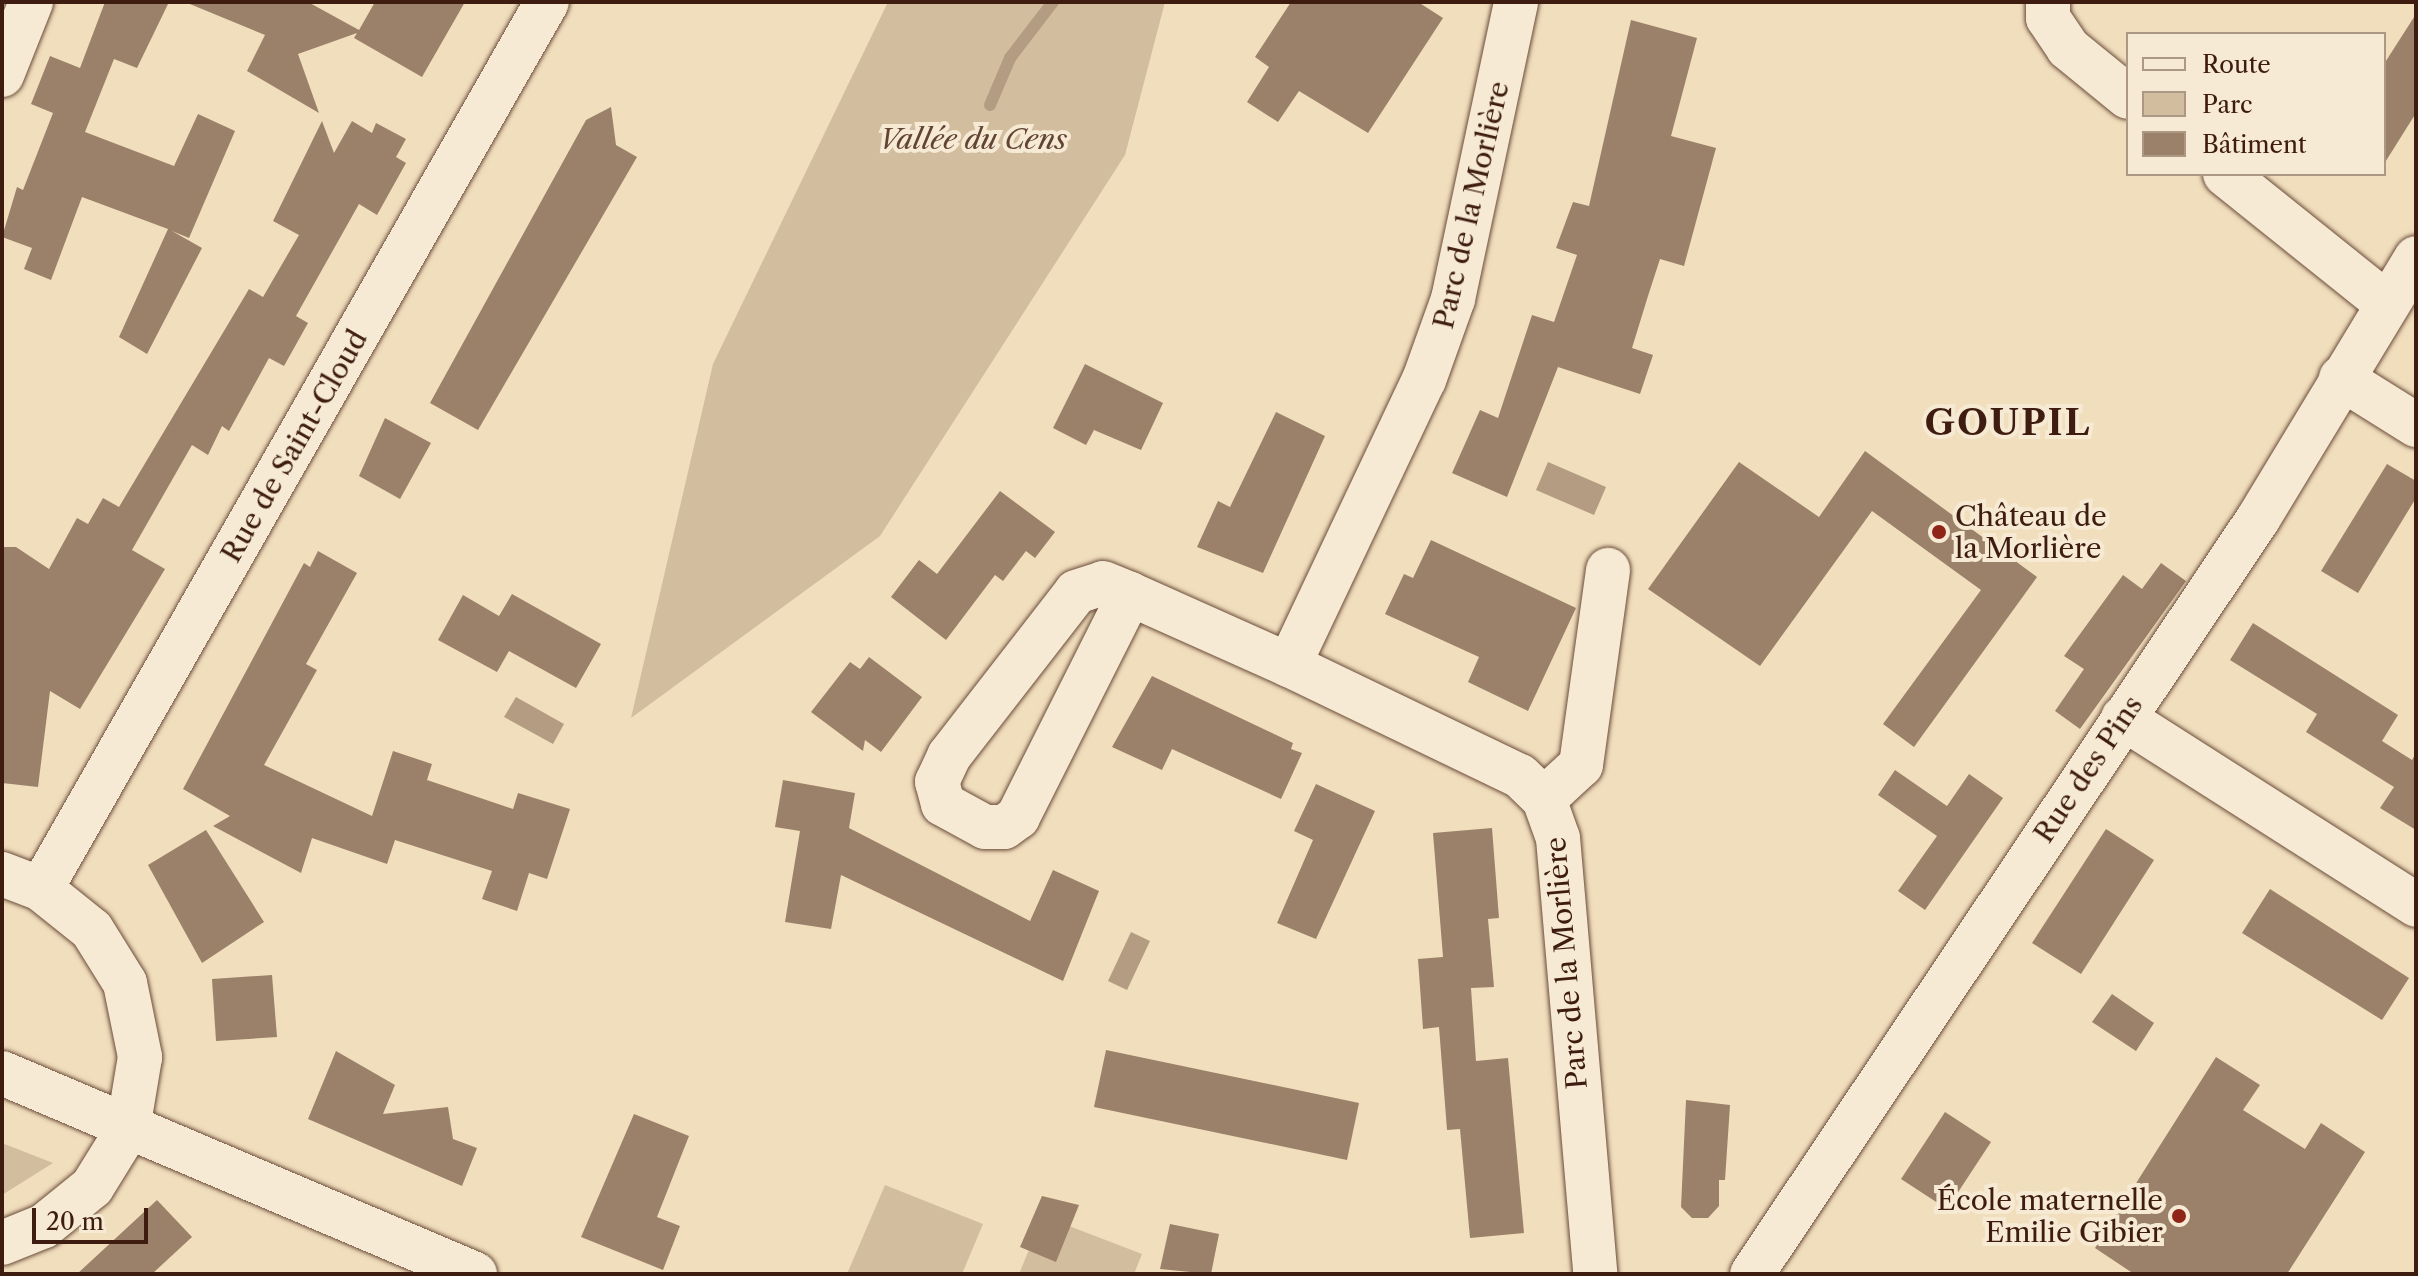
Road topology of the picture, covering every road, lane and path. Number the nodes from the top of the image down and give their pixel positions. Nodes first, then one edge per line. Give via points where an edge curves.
1 (31, 2) edge
2 (547, 2) edge
3 (1516, 2) edge
4 (2048, 2) edge
5 (2, 75) edge
6 (2126, 95) edge
7 (2227, 176) edge
8 (2416, 258) edge
9 (2387, 304) junction
10 (2341, 378) junction
11 (2416, 425) edge
12 (1608, 570) dead end
13 (1130, 594) junction
14 (1289, 665) junction
15 (2123, 718) junction
16 (1544, 799) junction
17 (22, 881) edge
18 (2416, 905) edge
19 (2, 1073) edge
20 (128, 1129) junction
21 (2, 1243) edge
22 (475, 1274) edge
23 (1595, 1274) edge
24 (1752, 1274) edge

1 - 5 street
2 - 17 street, Rue de Saint-Cloud
3 - 14 street, Parc de la Morlière via 1453,299 1424,380
4 - 6 street via 2048,18 2068,48
7 - 9 street
8 - 9 street, Rue des Pins
9 - 10 street, Rue des Pins
10 - 11 street
10 - 15 street, Rue des Pins via 2258,519
12 - 16 street via 1581,765
13 - 13 street, Parc de la Morlière via 1018,817 1004,827 985,827 943,804 937,782 949,756 1076,592 1103,583
13 - 14 street, Parc de la Morlière
14 - 16 street, Parc de la Morlière via 1520,776
15 - 18 street
15 - 24 street, Rue des Pins
16 - 23 street, Parc de la Morlière via 1558,838
17 - 20 street via 92,930 125,983 140,1057
19 - 20 street
20 - 21 street via 92,1187 44,1226
20 - 22 street

